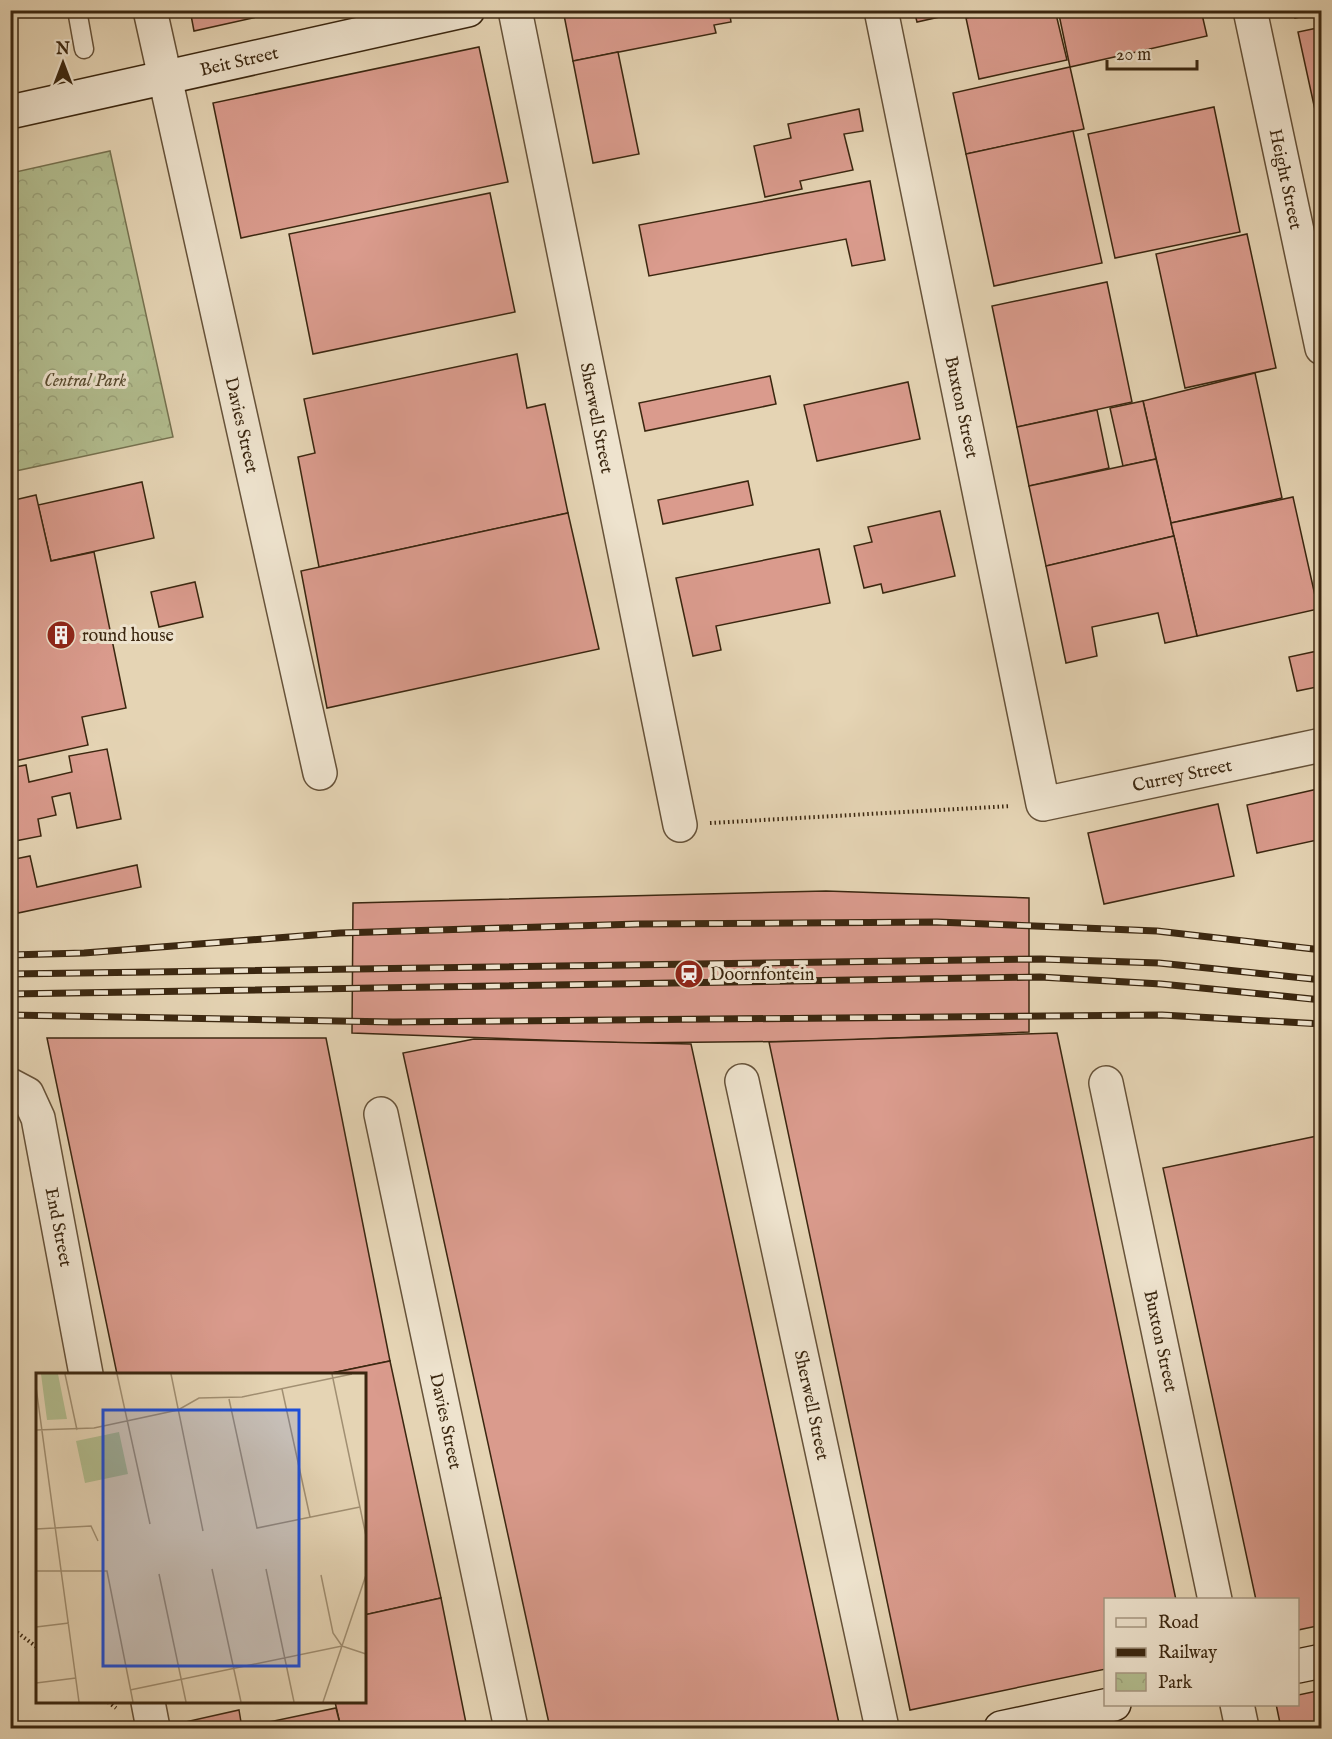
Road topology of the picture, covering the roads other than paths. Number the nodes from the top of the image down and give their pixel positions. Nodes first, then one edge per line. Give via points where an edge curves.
1 (77, 10) edge
2 (150, 10) edge
3 (468, 10) edge
4 (515, 10) edge
5 (881, 10) edge
6 (1250, 10) edge
7 (84, 50) dead end
8 (164, 78) junction
9 (10, 111) edge
10 (1322, 348) edge
11 (1322, 746) edge
12 (320, 773) dead end
13 (1043, 804) joint
14 (680, 825) road end
15 (742, 1081) dead end
16 (1106, 1083) dead end
17 (14, 1086) edge
18 (381, 1114) dead end
19 (86, 1373) edge
20 (1215, 1598) edge
21 (1322, 1661) edge
22 (1299, 1666) edge
23 (147, 1703) edge
24 (1105, 1706) edge
25 (1237, 1706) edge
26 (153, 1728) edge
27 (511, 1728) edge
28 (882, 1728) edge
29 (1001, 1728) edge
30 (1242, 1728) edge

1 - 7 lane
2 - 8 street, Davies Street
3 - 8 street, Beit Street
4 - 14 street, Sherwell Street
5 - 13 street, Buxton Street
6 - 10 street, Height Street
8 - 9 street, Beit Street
8 - 12 street, Davies Street
11 - 13 street, Currey Street
15 - 28 street, Sherwell Street
16 - 20 street, Buxton Street
17 - 19 street, End Street via 27,1094 38,1118
18 - 27 street, Davies Street
21 - 22 street
23 - 26 street
24 - 29 street
25 - 30 street

